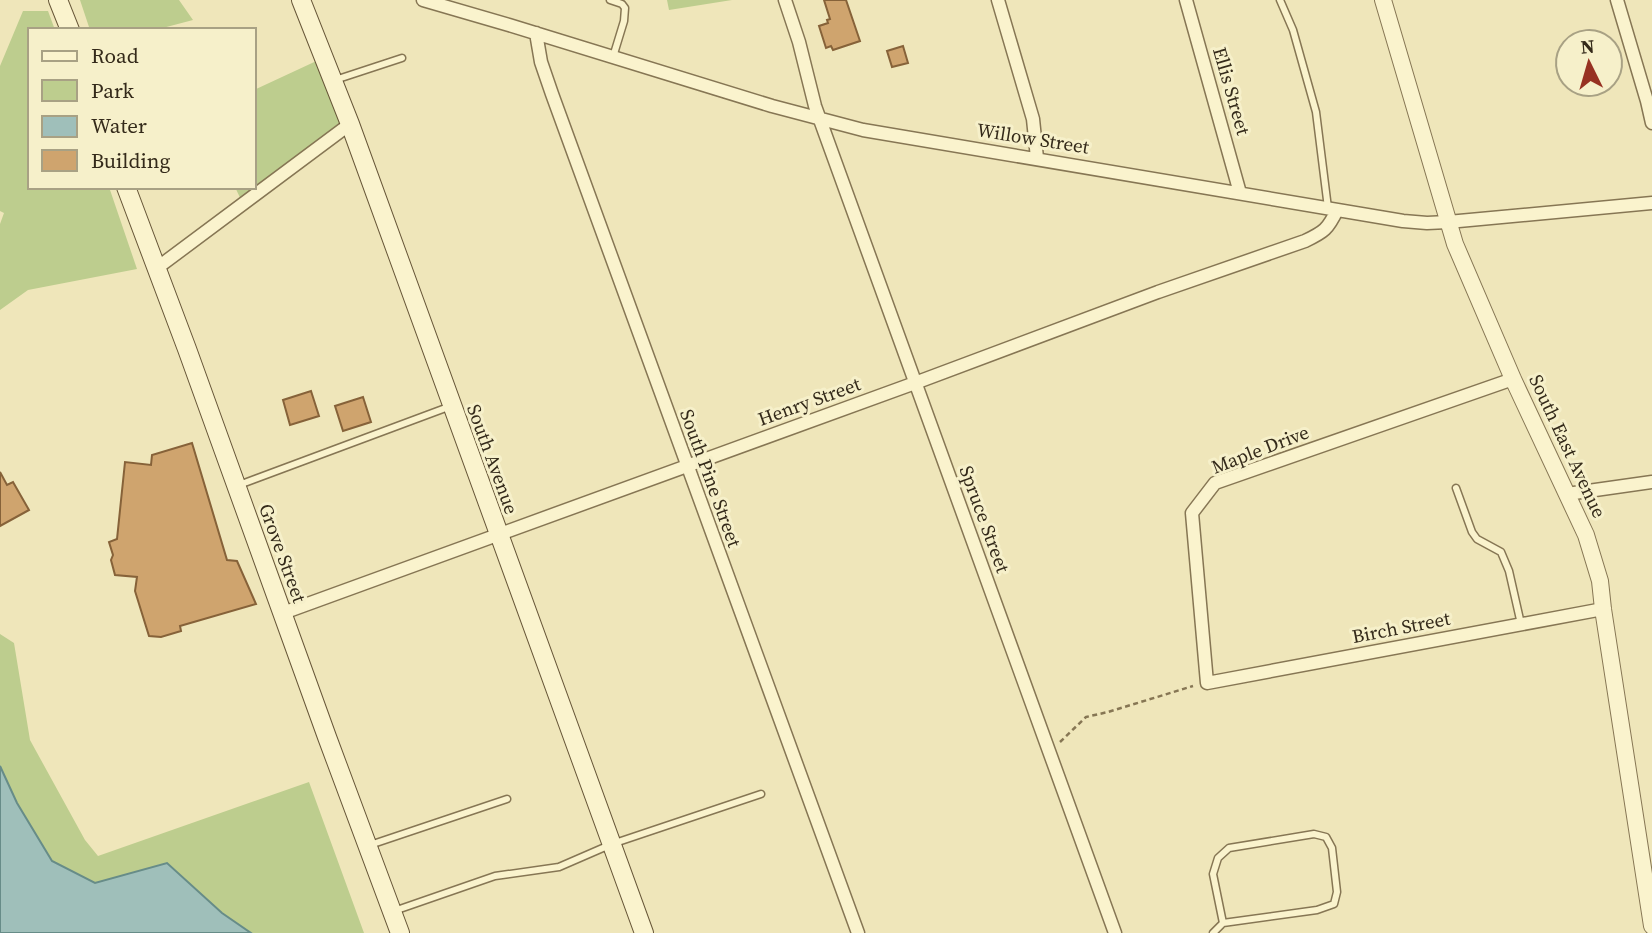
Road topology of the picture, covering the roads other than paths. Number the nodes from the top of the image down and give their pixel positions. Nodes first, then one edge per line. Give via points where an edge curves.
1 (58, 0) edge
2 (301, 0) edge
3 (423, 0) edge
4 (610, 0) edge
5 (785, 0) edge
6 (998, 0) edge
7 (1186, 0) edge
8 (1280, 0) edge
9 (1383, 0) edge
10 (1617, 0) edge
11 (69, 28) edge
12 (536, 33) junction
13 (402, 58) dead end
14 (613, 58) junction
15 (334, 81) junction
16 (819, 118) junction
17 (1652, 123) edge
18 (350, 124) junction
19 (1037, 158) junction
20 (127, 189) edge
21 (1240, 193) junction
22 (1652, 203) edge
23 (1333, 209) junction
24 (1448, 222) junction
25 (157, 268) junction
26 (1513, 379) junction
27 (915, 383) junction
28 (452, 406) junction
29 (686, 466) junction
30 (1652, 482) edge
31 (237, 486) junction
32 (1455, 488) dead end
33 (1567, 494) junction
34 (498, 535) junction
35 (1603, 609) junction
36 (283, 612) junction
37 (1521, 624) junction
38 (1207, 683) joint
39 (761, 794) dead end
40 (507, 799) dead end
41 (612, 844) junction
42 (368, 845) junction
43 (392, 912) junction
44 (1223, 923) junction
45 (1652, 926) edge
46 (400, 933) edge
47 (644, 933) edge
48 (859, 933) edge
49 (1115, 933) edge
50 (1213, 933) edge

1 - 11 main road
2 - 15 main road, South Avenue
3 - 12 street, Willow Street
4 - 14 lane via 625,8
5 - 16 street, Spruce Street
6 - 19 street via 1033,120
7 - 21 street, Ellis Street
8 - 23 lane via 1316,113
9 - 24 street, South East Avenue
10 - 17 street
12 - 14 street, Willow Street
12 - 29 street, South Pine Street via 552,94
13 - 15 lane
14 - 16 street, Willow Street
15 - 18 main road, South Avenue
16 - 19 street, Willow Street via 863,130
16 - 27 street, Spruce Street
18 - 25 street
18 - 28 main road, South Avenue
19 - 21 street, Willow Street
20 - 25 main road, Grove Street
21 - 23 street, Willow Street
22 - 24 street, Willow Street
23 - 24 street, Willow Street via 1403,221
23 - 27 street, Henry Street via 1327,229 1305,241
24 - 26 street, South East Avenue
25 - 31 main road, Grove Street
26 - 33 street, South East Avenue
26 - 38 street, Maple Drive via 1215,483 1192,513
27 - 29 street, Henry Street
27 - 49 street, Spruce Street
28 - 31 lane
28 - 34 main road, South Avenue
29 - 34 street, Henry Street
29 - 48 street, South Pine Street
30 - 33 street
31 - 36 main road, Grove Street
32 - 37 lane via 1477,540 1501,552
33 - 35 street, South East Avenue via 1586,535
34 - 36 street, Henry Street
34 - 41 main road, South Avenue
35 - 37 street, Birch Street
35 - 45 street, South East Avenue
36 - 42 main road, Grove Street
37 - 38 street, Birch Street
39 - 41 lane
40 - 42 lane
41 - 43 lane via 559,867 495,876
41 - 47 main road, South Avenue
42 - 43 main road, Grove Street
43 - 46 main road, Grove Street
44 - 44 lane via 1213,874 1218,858 1229,848 1314,834 1326,837 1332,848 1334,904
44 - 50 lane

